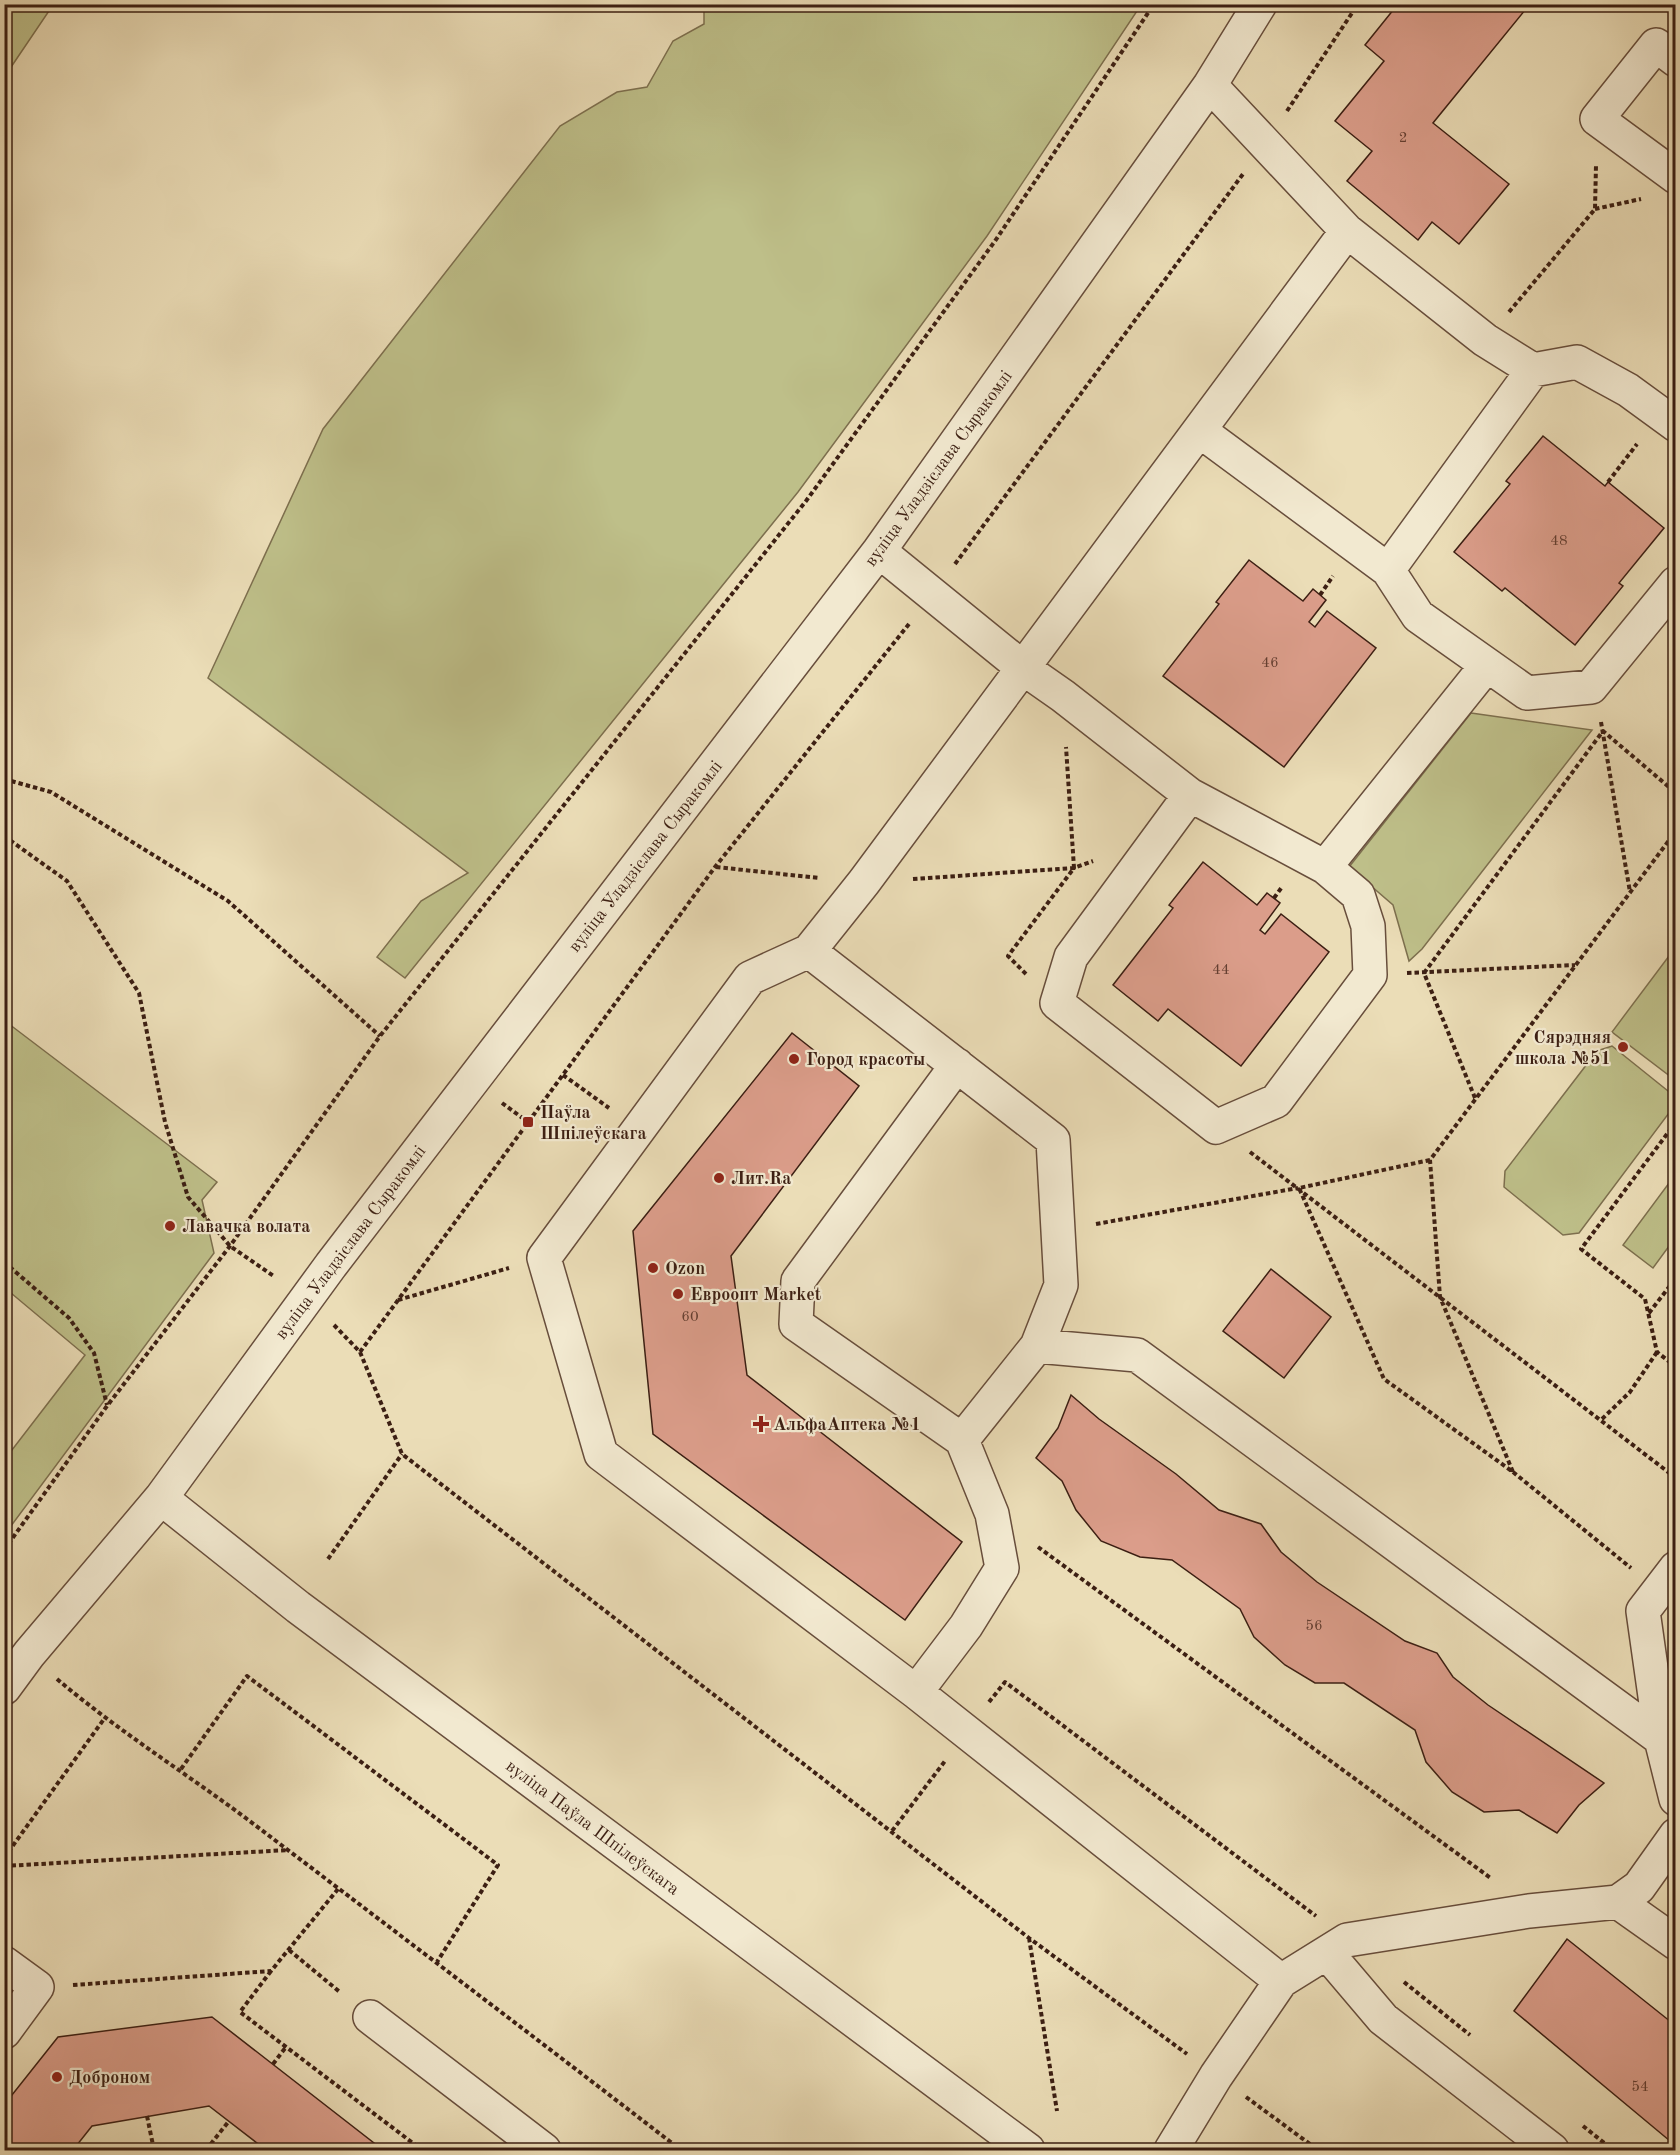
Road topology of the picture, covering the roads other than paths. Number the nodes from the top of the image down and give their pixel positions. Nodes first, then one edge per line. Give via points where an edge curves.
1 (1260, 4) edge
2 (1676, 60) edge
3 (1210, 85) junction
4 (1664, 187) edge
5 (1347, 231) junction
6 (1533, 370) junction
7 (1668, 419) edge
8 (1200, 431) junction
9 (879, 551) junction
10 (1388, 570) junction
11 (1676, 583) edge
12 (1487, 665) junction
13 (1023, 668) junction
14 (1190, 795) junction
15 (1325, 867) junction
16 (809, 951) junction
17 (957, 1065) junction
18 (1037, 1346) junction
19 (962, 1440) junction
20 (161, 1498) junction
21 (1666, 1579) edge
22 (4, 1688) edge
23 (916, 1692) junction
24 (1661, 1739) junction
25 (1676, 1799) edge
26 (1676, 1835) edge
27 (1618, 1902) junction
28 (1676, 1943) edge
29 (1327, 1953) junction
30 (4, 1963) edge
31 (1281, 1981) junction
32 (370, 2017) road end
33 (4, 2032) edge
34 (544, 2151) edge
35 (1029, 2151) edge
36 (1171, 2151) edge
37 (1552, 2151) edge

1 - 3 street, вуліца Уладзіслава Сыракомлі
2 - 4 street via 1656,45 1597,119
3 - 5 street
3 - 9 street, вуліца Уладзіслава Сыракомлі
5 - 6 street via 1485,340
5 - 8 street
6 - 7 street via 1576,362 1628,390
6 - 10 street
8 - 10 street
8 - 13 street
9 - 13 street
9 - 20 street, вуліца Уладзіслава Сыракомлі via 331,1265
10 - 12 street via 1418,616
11 - 12 street via 1591,687 1527,693
12 - 15 street
13 - 14 street
13 - 16 street
14 - 15 street
14 - 15 street via 1071,957 1057,1003 1216,1127 1276,1101 1370,975 1368,926 1358,895
16 - 17 street
16 - 23 street via 750,978 544,1258 601,1454
17 - 18 street via 1053,1140 1061,1285
17 - 19 street via 798,1281 796,1324
18 - 19 street
18 - 24 street via 1137,1355
19 - 23 street via 992,1514 1002,1568 966,1626
20 - 22 street, вуліца Уладзіслава Сыракомлі
20 - 35 street, вуліца Паўла Шпілеўскага via 298,1607
21 - 24 street via 1643,1611
23 - 31 street
24 - 25 street
26 - 27 street via 1639,1887
27 - 28 street
27 - 29 street via 1529,1911 1347,1940
29 - 31 street
29 - 37 street via 1383,2019
30 - 33 street via 37,1987
31 - 36 street
32 - 34 street

